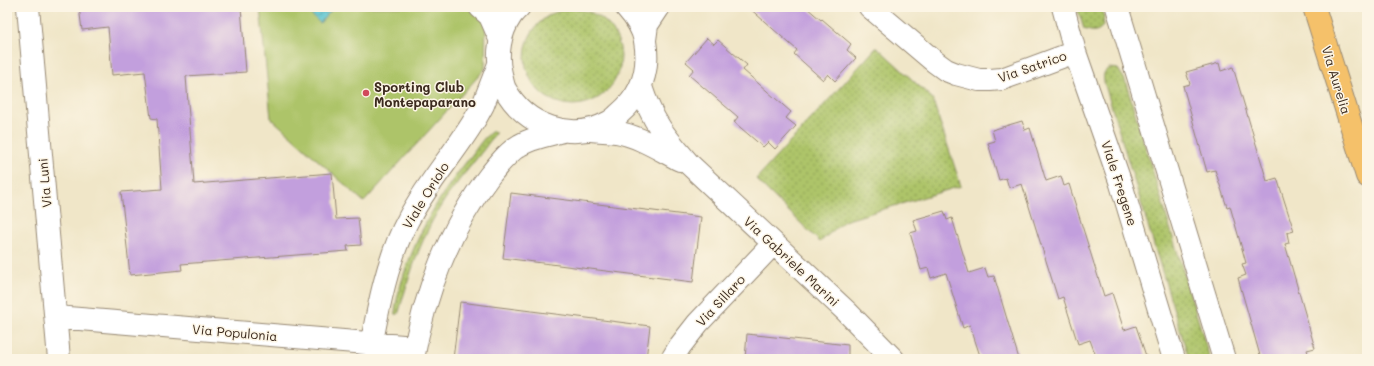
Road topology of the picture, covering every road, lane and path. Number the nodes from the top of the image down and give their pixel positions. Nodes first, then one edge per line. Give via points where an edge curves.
1 (28, 7) edge
2 (480, 7) edge
3 (519, 7) edge
4 (626, 7) edge
5 (659, 7) edge
6 (870, 7) edge
7 (1063, 7) edge
8 (1117, 7) edge
9 (1314, 7) edge
10 (500, 39) junction
11 (645, 40) junction
12 (1075, 52) junction
13 (499, 64) junction
14 (641, 87) junction
15 (587, 130) junction
16 (563, 131) junction
17 (688, 164) junction
18 (1367, 176) edge
19 (773, 244) junction
20 (56, 317) junction
21 (370, 351) edge
22 (414, 353) edge
23 (59, 359) edge
24 (672, 359) edge
25 (893, 359) edge
26 (1174, 359) edge
27 (1224, 359) edge

1 - 20 street, Via Luni
2 - 10 street via 490,16
3 - 10 street via 510,16
4 - 11 street via 635,18
5 - 11 street via 647,25
6 - 12 street, Via Satrico via 946,70 968,78 1002,79
7 - 12 street, Viale Fregene
8 - 27 street
9 - 18 main road, Via Aurelia
10 - 13 street
11 - 14 street via 647,63
12 - 26 street, Viale Fregene via 1121,184
13 - 16 street via 505,88 519,109 539,124
13 - 21 street, Viale Oriolo via 478,116 430,185 400,236 391,262
14 - 15 street via 628,107 609,122
14 - 17 street, Via Gabriele Marini via 654,120
15 - 16 street
15 - 17 street, Via Gabriele Marini via 626,134
16 - 22 street via 519,145 500,164 470,203 451,238 434,279
17 - 19 street, Via Gabriele Marini
19 - 24 street, Via Sillaro via 698,323
19 - 25 street, Via Gabriele Marini via 847,312
20 - 21 street, Via Populonia
20 - 23 street, Via Luni
21 - 22 street, Via Populonia

